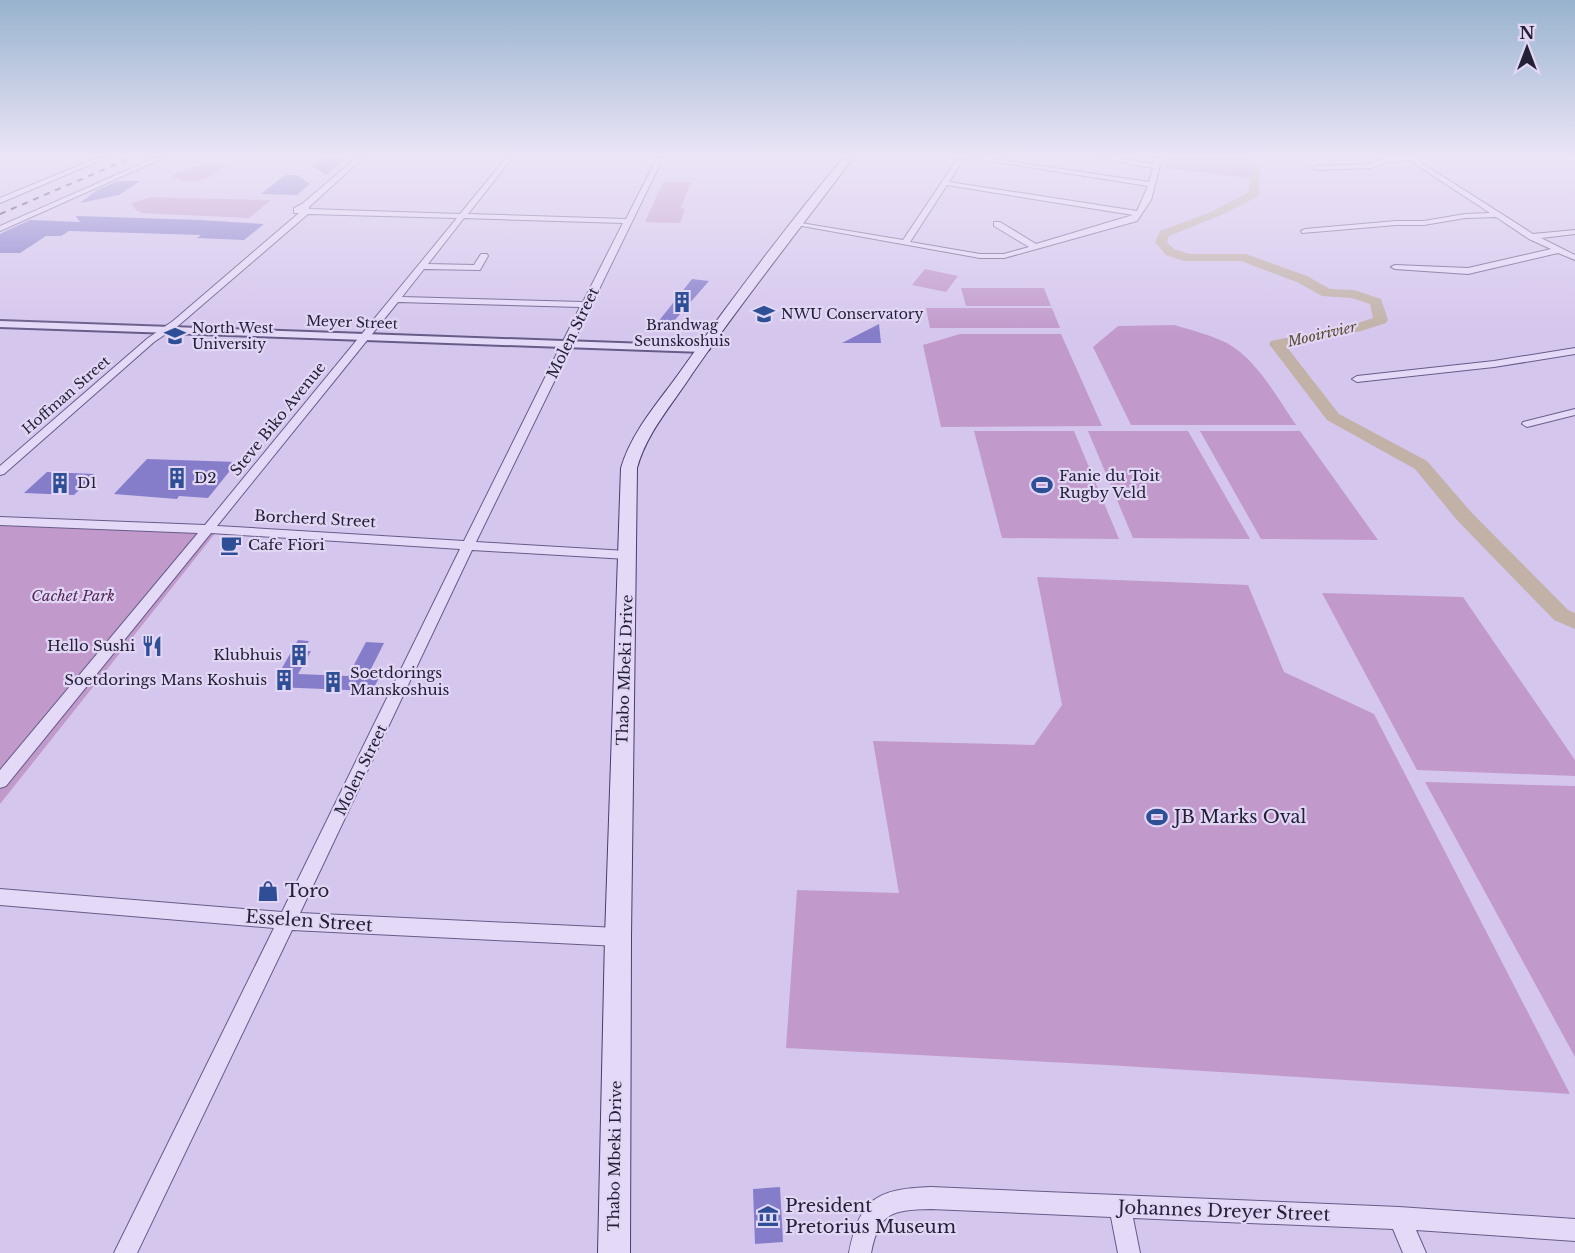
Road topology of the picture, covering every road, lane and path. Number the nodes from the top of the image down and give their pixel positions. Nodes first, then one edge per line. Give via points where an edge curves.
1 (30, 216) edge
2 (286, 216) edge
3 (296, 216) edge
4 (461, 216) edge
5 (477, 216) edge
6 (630, 216) edge
7 (801, 216) edge
8 (923, 216) edge
9 (1137, 216) edge
10 (1462, 216) edge
11 (1499, 216) edge
12 (628, 221) junction
13 (795, 224) junction
14 (997, 224) dead end
15 (0, 230) edge
16 (1305, 231) dead end
17 (1575, 232) edge
18 (1532, 237) junction
19 (906, 242) junction
20 (1035, 247) junction
21 (1558, 250) junction
22 (484, 256) dead end
23 (1575, 258) edge
24 (421, 266) junction
25 (1395, 267) dead end
26 (394, 299) junction
27 (587, 305) junction
28 (0, 324) edge
29 (163, 329) junction
30 (362, 338) junction
31 (567, 344) junction
32 (703, 350) junction
33 (1575, 351) edge
34 (1358, 379) dead end
35 (1575, 412) edge
36 (1527, 424) dead end
37 (0, 472) edge
38 (0, 521) edge
39 (205, 530) junction
40 (470, 544) junction
41 (627, 555) junction
42 (0, 781) edge
43 (0, 897) edge
44 (288, 921) junction
45 (618, 937) junction
46 (1120, 1207) junction
47 (1399, 1218) junction
48 (1575, 1230) edge
49 (125, 1253) edge
50 (614, 1253) edge
51 (860, 1253) edge
52 (1129, 1253) edge
53 (1415, 1253) edge

1 - 15 street
2 - 29 street, Hoffman Street
3 - 29 street, Hoffman Street
4 - 24 street, Steve Biko Avenue
5 - 12 street
6 - 12 street, Molen Street
7 - 13 main road, Thabo Mbeki Drive
8 - 19 street
9 - 20 street
10 - 16 street
11 - 18 street
12 - 27 street, Molen Street
13 - 19 street
13 - 32 main road, Thabo Mbeki Drive
14 - 20 street
17 - 18 street
18 - 21 street
19 - 20 street via 986,256 1004,256
21 - 23 street
21 - 25 street via 1468,271
22 - 24 street via 477,267
24 - 26 street, Steve Biko Avenue
26 - 27 street
26 - 30 street, Steve Biko Avenue
27 - 31 street, Molen Street
28 - 29 street, Meyer Street
29 - 30 street, Meyer Street
29 - 37 street, Hoffman Street
30 - 31 street, Meyer Street
30 - 39 street, Steve Biko Avenue
31 - 32 street, Meyer Street
31 - 40 street, Molen Street
32 - 41 main road, Thabo Mbeki Drive via 632,455
33 - 34 street
35 - 36 street
38 - 39 street, Borcherd Street
39 - 40 street, Borcherd Street
39 - 42 street, Steve Biko Avenue
40 - 41 street, Borcherd Street
40 - 44 street, Molen Street
41 - 45 main road, Thabo Mbeki Drive
43 - 44 street, Esselen Street
44 - 45 street, Esselen Street
44 - 49 street, Molen Street
45 - 50 main road, Thabo Mbeki Drive
46 - 47 street, Johannes Dreyer Street
46 - 51 street, Johannes Dreyer Street via 931,1198 894,1201 876,1209 867,1224
46 - 52 street
47 - 48 street, Johannes Dreyer Street
47 - 53 street

